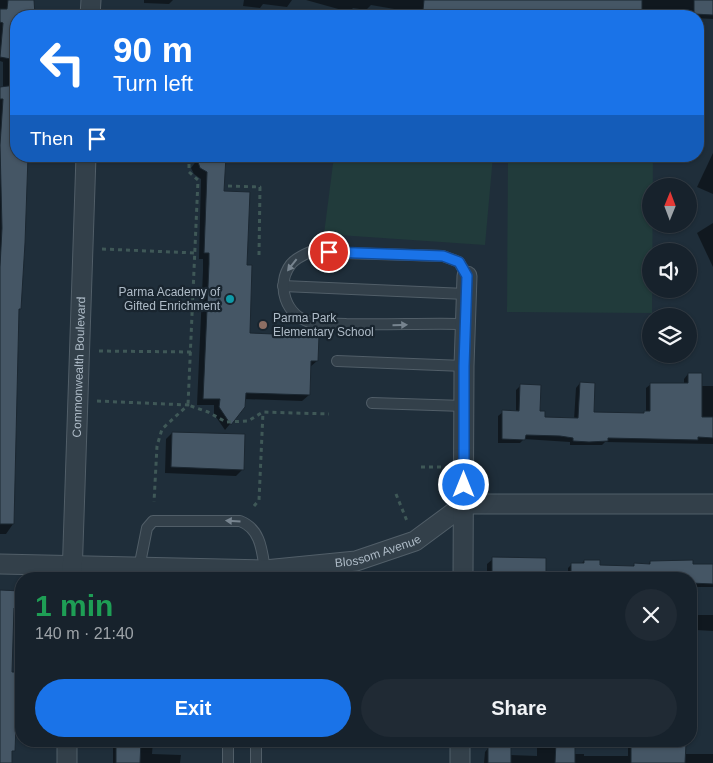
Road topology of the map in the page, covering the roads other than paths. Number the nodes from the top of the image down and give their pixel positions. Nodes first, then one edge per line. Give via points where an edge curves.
1 (86, 162) edge
2 (466, 285) junction
3 (283, 286) junction
4 (465, 324) junction
5 (337, 362) dead end
6 (464, 366) junction
7 (372, 403) dead end
8 (464, 406) junction
9 (464, 504) junction
10 (713, 504) edge
11 (0, 564) edge
12 (139, 568) junction
13 (64, 572) edge
14 (72, 572) edge
15 (85, 572) edge
16 (235, 572) edge
17 (259, 572) edge
18 (267, 572) edge
19 (463, 572) edge
20 (67, 747) edge
21 (228, 747) edge
22 (256, 747) edge
23 (460, 747) edge
24 (67, 763) edge
25 (228, 763) edge
26 (256, 763) edge
27 (460, 763) edge

1 - 14 street, Commonwealth Boulevard
2 - 3 lane
2 -> 3 lane via 459,262 443,256 310,252 291,263
2 - 4 street
3 -> 4 lane via 284,297 297,317 312,322 399,326
4 - 6 street
5 - 6 lane
6 - 8 street
7 - 8 lane
8 - 9 street
9 - 10 street
9 - 18 street, Blossom Avenue via 415,541 356,561
9 - 19 street
11 - 13 street, Blossom Avenue
12 - 15 street, Blossom Avenue
12 - 16 street, Blossom Avenue
17 -> 12 lane via 258,537 249,524 240,521 153,522 147,528
20 - 24 street
21 - 25 lane
22 - 26 lane
23 - 27 street

